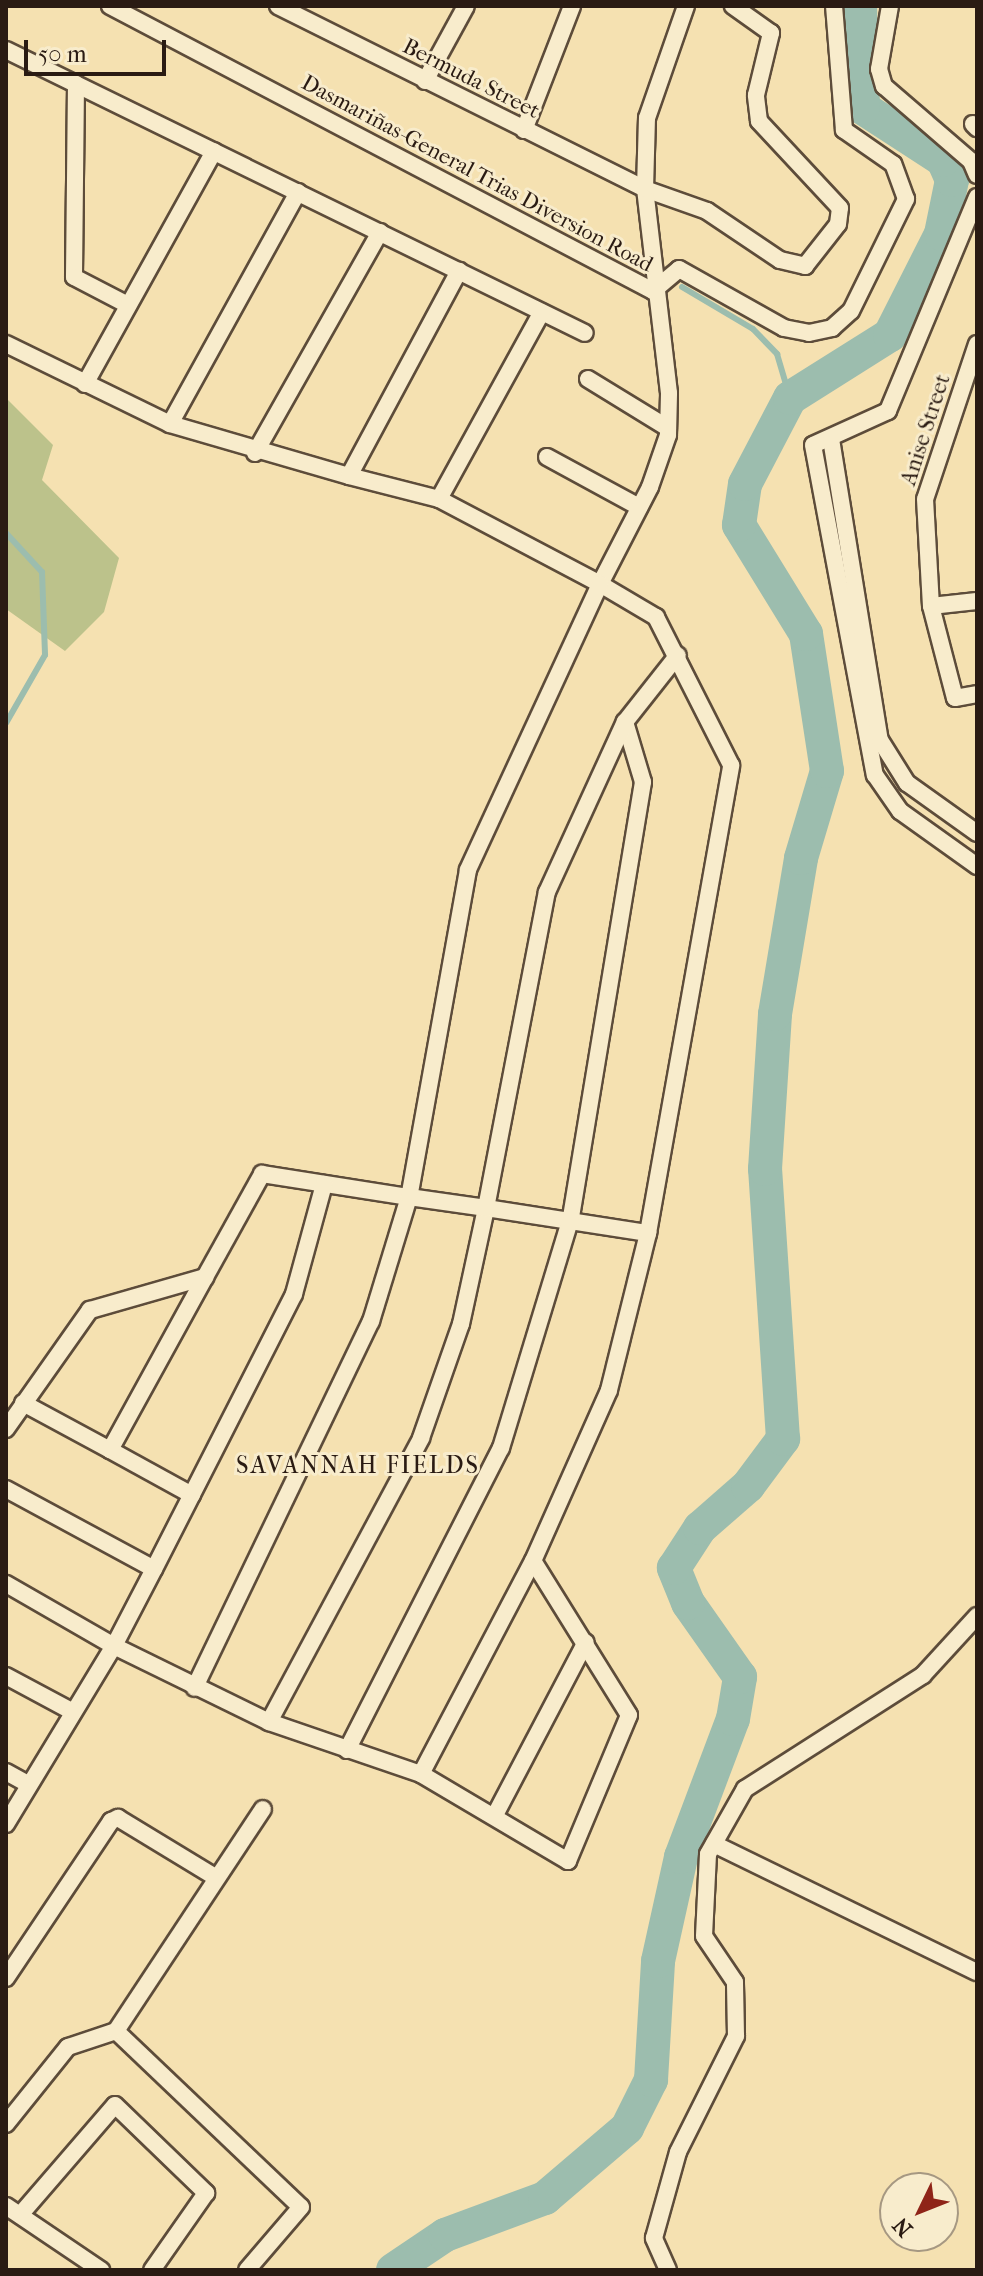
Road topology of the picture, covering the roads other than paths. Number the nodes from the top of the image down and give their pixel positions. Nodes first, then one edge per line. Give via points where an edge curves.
1 (278, 6) edge
2 (466, 6) edge
3 (572, 6) edge
4 (686, 6) edge
5 (733, 6) edge
6 (834, 6) edge
7 (890, 6) edge
8 (119, 8) edge
9 (6, 50) edge
10 (425, 81) junction
11 (76, 84) junction
12 (524, 130) junction
13 (214, 151) junction
14 (977, 175) edge
15 (645, 189) junction
16 (298, 192) junction
17 (977, 197) edge
18 (380, 232) junction
19 (459, 271) junction
20 (653, 291) junction
21 (128, 305) junction
22 (542, 312) junction
23 (585, 333) dead end
24 (6, 344) edge
25 (977, 344) edge
26 (588, 379) dead end
27 (85, 384) junction
28 (170, 424) junction
29 (668, 428) junction
30 (831, 439) junction
31 (255, 453) junction
32 (547, 457) dead end
33 (349, 476) junction
34 (439, 499) junction
35 (639, 507) junction
36 (600, 584) junction
37 (977, 601) edge
38 (931, 606) junction
39 (678, 655) junction
40 (977, 694) edge
41 (625, 722) junction
42 (977, 833) edge
43 (977, 866) edge
44 (324, 1184) junction
45 (409, 1197) junction
46 (486, 1208) junction
47 (571, 1217) junction
48 (648, 1233) junction
49 (205, 1277) junction
50 (23, 1403) junction
51 (6, 1429) edge
52 (110, 1450) junction
53 (6, 1489) edge
54 (192, 1495) junction
55 (533, 1561) junction
56 (154, 1569) junction
57 (6, 1584) edge
58 (977, 1616) edge
59 (586, 1642) junction
60 (114, 1646) junction
61 (6, 1676) edge
62 (194, 1688) junction
63 (73, 1712) junction
64 (269, 1722) junction
65 (347, 1750) junction
66 (6, 1772) edge
67 (421, 1774) junction
68 (29, 1785) junction
69 (263, 1809) dead end
70 (495, 1815) junction
71 (6, 1824) edge
72 (714, 1844) junction
73 (215, 1877) junction
74 (977, 1972) edge
75 (6, 1978) edge
76 (116, 2031) junction
77 (6, 2124) edge
78 (13, 2210) edge
79 (101, 2270) edge
80 (152, 2270) edge
81 (247, 2270) edge
82 (668, 2270) edge

1 - 10 street, Bermuda Street
2 - 10 street
3 - 12 street
4 - 15 street via 652,94
5 - 15 street, Bermuda Street via 771,33 756,95 759,121 835,199 838,224 811,260 797,267 707,211
6 - 20 street via 844,130 893,164 903,180 897,227 871,282 832,328 809,333 784,328 679,269
7 - 14 street via 879,69 884,86 971,161
8 - 20 street, Dasmariñas-General Trias Diversion Road
9 - 11 street
10 - 12 street, Bermuda Street
11 - 13 street
11 - 21 street via 74,277
12 - 15 street, Bermuda Street
13 - 16 street
13 - 21 street
15 - 20 street
16 - 18 street
16 - 28 street
17 - 30 street via 888,411
18 - 19 street
18 - 31 street
19 - 22 street
19 - 33 street
20 - 29 street
21 - 27 street
22 - 23 street
22 - 34 street
24 - 27 street
25 - 38 street, Anise Street via 925,499
26 - 29 street
27 - 28 street
28 - 31 street
29 - 35 street
30 - 42 street via 880,740 907,783
30 - 43 street via 813,445 875,775 900,811
31 - 33 street
32 - 35 street
33 - 34 street
34 - 36 street
35 - 36 street
36 - 39 street via 656,617
36 - 45 street via 468,870
37 - 38 street
38 - 40 street, Anise Street via 955,698
39 - 41 street
39 - 48 street via 731,765
41 - 46 street via 547,892
41 - 47 street via 643,782
44 - 45 street
44 - 49 street via 262,1174 252,1182
44 - 54 street via 294,1294
45 - 46 street
45 - 62 street via 371,1321
46 - 47 street
46 - 64 street via 461,1324 421,1438
47 - 48 street
47 - 65 street via 501,1448
48 - 55 street via 609,1390
49 - 50 street via 90,1310
49 - 52 street
50 - 51 street
50 - 52 street
52 - 54 street
53 - 56 street
54 - 56 street
55 - 59 street
55 - 67 street
56 - 60 street
57 - 60 street
58 - 72 street via 923,1675 745,1789
59 - 70 street
59 - 70 street via 629,1715 568,1861
60 - 62 street
60 - 63 street
61 - 63 street
62 - 64 street
63 - 68 street
64 - 65 street
65 - 67 street
66 - 68 street
67 - 70 street
68 - 71 street
69 - 73 street
72 - 74 street
72 - 82 street via 701,1902 704,1936 735,1982 736,2036 674,2166 654,2238
73 - 75 street via 118,1818 111,1821
73 - 76 street
76 - 77 street via 68,2047
76 - 81 street via 301,2207
78 - 79 street
78 - 80 street via 115,2105 206,2193

